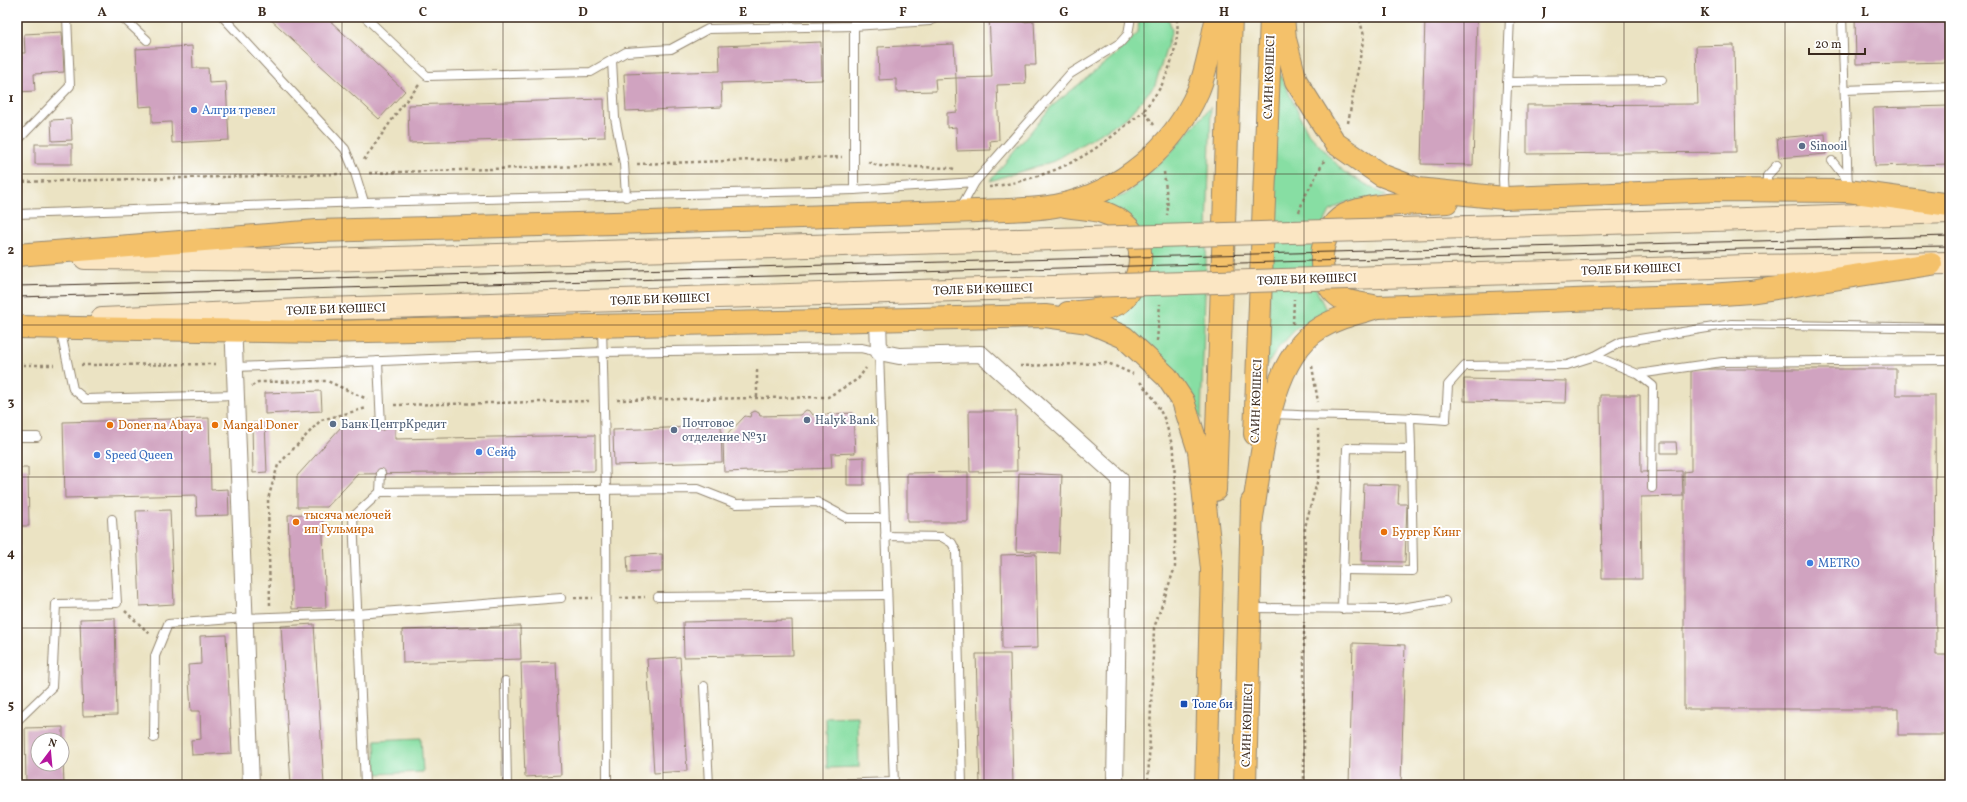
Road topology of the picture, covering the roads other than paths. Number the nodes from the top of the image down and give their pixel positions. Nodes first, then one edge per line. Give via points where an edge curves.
1 (67, 17) edge
2 (122, 17) edge
3 (223, 17) edge
4 (365, 17) edge
5 (854, 17) edge
6 (938, 17) edge
7 (1131, 17) edge
8 (1217, 17) edge
9 (1231, 17) edge
10 (1271, 17) edge
11 (1283, 17) edge
12 (1510, 17) edge
13 (1842, 17) edge
14 (854, 26) junction
15 (147, 40) dead end
16 (612, 60) junction
17 (1662, 80) dead end
18 (1507, 82) junction
19 (1950, 86) edge
20 (1845, 90) junction
21 (17, 141) edge
22 (1832, 161) dead end
23 (1777, 164) dead end
24 (975, 182) junction
25 (1848, 186) junction
26 (854, 190) junction
27 (1767, 191) junction
28 (626, 196) junction
29 (1504, 198) junction
30 (364, 202) junction
31 (1950, 205) edge
32 (1060, 206) junction
33 (959, 211) junction
34 (1950, 212) edge
35 (17, 214) edge
36 (17, 256) edge
37 (1941, 263) edge
38 (1378, 307) junction
39 (1045, 316) junction
40 (878, 320) junction
41 (233, 322) junction
42 (17, 323) edge
43 (602, 326) junction
44 (17, 327) edge
45 (60, 328) junction
46 (1950, 328) edge
47 (603, 352) junction
48 (879, 352) junction
49 (1595, 356) junction
50 (1950, 360) edge
51 (378, 361) junction
52 (236, 368) junction
53 (1638, 374) junction
54 (237, 395) junction
55 (1270, 414) junction
56 (1410, 417) junction
57 (381, 426) dead end
58 (17, 437) edge
59 (37, 437) dead end
60 (1411, 449) junction
61 (381, 473) dead end
62 (1652, 488) dead end
63 (606, 490) junction
64 (380, 492) junction
65 (1252, 517) junction
66 (884, 518) junction
67 (112, 519) dead end
68 (885, 536) junction
69 (1212, 569) junction
70 (1343, 570) junction
71 (886, 595) junction
72 (658, 597) dead end
73 (561, 598) dead end
74 (1445, 601) dead end
75 (1250, 608) junction
76 (1342, 609) junction
77 (357, 614) junction
78 (245, 618) junction
79 (505, 681) dead end
80 (704, 686) dead end
81 (17, 721) edge
82 (154, 738) dead end
83 (894, 783) edge
84 (251, 785) edge
85 (364, 785) edge
86 (507, 785) edge
87 (607, 785) edge
88 (709, 785) edge
89 (801, 785) edge
90 (962, 785) edge
91 (1115, 785) edge
92 (1206, 785) edge
93 (1245, 785) edge

1 - 21 lane via 70,86
2 - 15 lane
3 - 30 lane via 345,149
4 - 16 lane via 427,76 591,72
5 - 14 lane
6 - 14 lane via 930,21
7 - 24 lane via 1128,34 1120,44 1070,74
8 - 32 main road via 1208,61 1198,90 1183,121 1160,149 1123,179 1093,195
9 - 69 main road
10 - 65 main road, САИН КӨШЕСІ
11 - 29 main road via 1285,38 1296,81 1335,143 1381,175 1418,189
12 - 18 lane
13 - 20 lane
14 - 16 lane via 708,29 671,49 626,52
14 - 26 lane
16 - 28 lane
17 - 18 lane
18 - 29 lane
19 - 20 lane
20 - 25 lane
22 - 25 lane
23 - 27 lane via 1767,176
24 - 26 lane
24 - 33 lane
25 - 27 main road
25 - 31 main road
26 - 28 lane
27 - 29 main road via 1721,190
28 - 30 lane
29 - 38 main road via 1364,208 1345,216 1330,227 1322,245 1323,268 1330,286 1342,298
30 - 35 lane
32 - 33 main road
32 - 39 main road via 1098,211 1117,218 1133,231 1140,248 1140,267 1133,287 1119,302 1101,308
33 - 36 main road via 316,231
34 - 36 main road, bridge via 322,260
37 - 38 main road via 1750,292
37 - 41 main road, ТӨЛЕ БИ КӨШЕСІ, bridge via 1748,266 323,309
38 - 55 main road via 1337,319 1319,328 1300,345 1286,366
39 - 40 main road
39 - 69 main road via 1089,322 1124,338 1167,376 1183,401 1199,452
40 - 43 main road
40 - 48 street
41 - 42 main road, ТӨЛЕ БИ КӨШЕСІ
41 - 43 main road via 323,332
41 - 45 main road
41 - 52 street
43 - 47 lane
44 - 45 main road
45 - 54 lane via 72,389 85,399
46 - 49 lane via 1732,324 1621,342
47 - 48 lane via 860,348
47 - 51 lane
47 - 63 lane
48 - 66 lane
48 - 91 street via 899,356 981,354 1120,479
49 - 53 lane
49 - 56 lane via 1567,365 1465,366 1448,385 1446,420
50 - 53 lane via 1722,362
51 - 52 lane
51 - 57 lane
52 - 54 street
53 - 62 lane via 1653,386
54 - 78 street
55 - 56 lane
55 - 65 main road
56 - 60 lane
58 - 59 lane
60 - 70 lane via 1347,448
60 - 70 lane via 1413,571
61 - 64 lane
63 - 64 lane
63 - 66 lane via 698,489 736,504 817,502 847,518
63 - 87 lane
64 - 77 lane via 353,517
65 - 75 main road, САИН КӨШЕСІ
66 - 68 lane
67 - 81 lane via 117,603 56,604 52,687
68 - 71 lane
68 - 90 lane via 942,537 952,543 956,551
69 - 92 main road
70 - 76 lane
71 - 72 lane
71 - 83 lane
73 - 77 lane
74 - 76 lane via 1395,609
75 - 76 lane
75 - 93 main road, САИН КӨШЕСІ
77 - 78 lane
77 - 85 lane
78 - 82 lane via 168,624 155,656
78 - 84 street
79 - 86 lane
80 - 88 lane
83 - 89 lane

